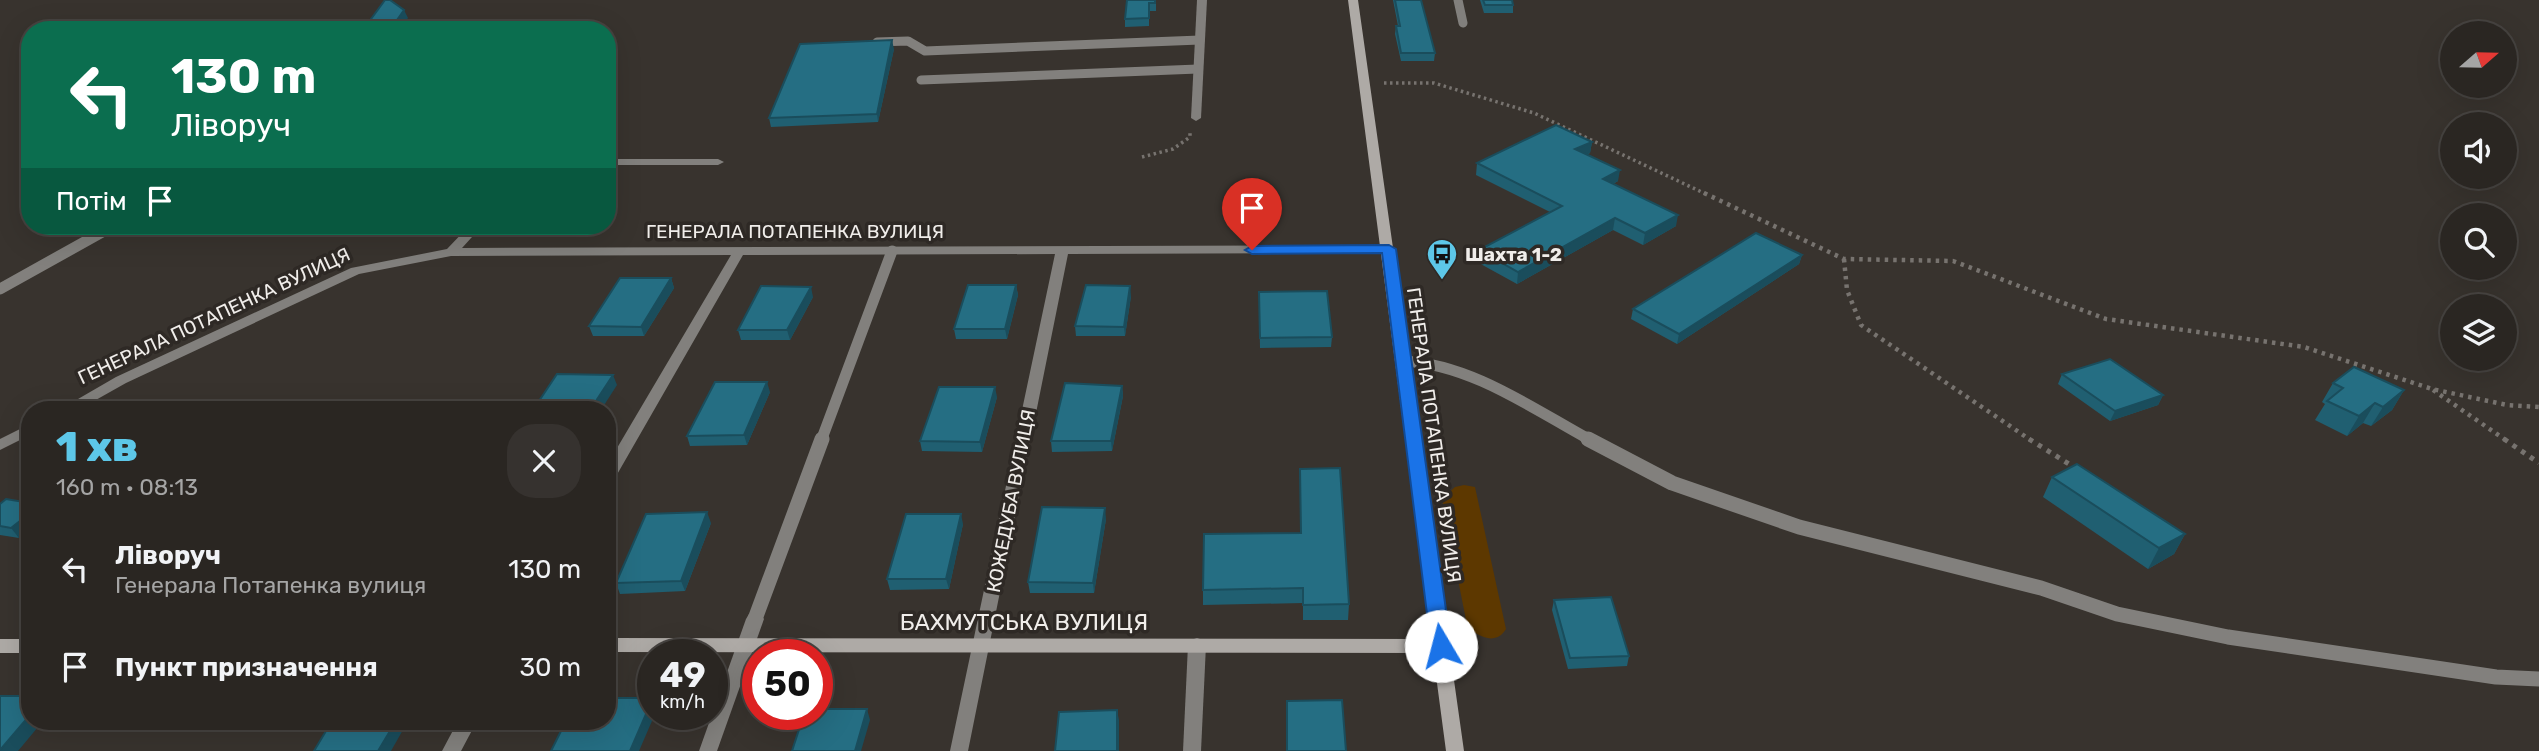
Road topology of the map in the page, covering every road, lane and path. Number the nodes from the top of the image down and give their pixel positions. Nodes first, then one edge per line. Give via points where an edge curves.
1 (1202, 0) edge
2 (1353, 0) edge
3 (1458, 0) edge
4 (1463, 23) dead end
5 (1200, 40) junction
6 (869, 42) edge
7 (1198, 69) junction
8 (920, 80) dead end
9 (1365, 83) junction
10 (1196, 118) joint
11 (1142, 157) dead end
12 (616, 162) edge
13 (718, 162) dead end
14 (97, 235) edge
15 (468, 235) edge
16 (1389, 249) junction
17 (891, 251) junction
18 (1062, 251) junction
19 (452, 252) junction
20 (738, 253) junction
21 (1844, 259) junction
22 (0, 289) edge
23 (1404, 361) junction
24 (2432, 388) junction
25 (82, 401) edge
26 (2539, 407) edge
27 (21, 434) edge
28 (0, 445) edge
29 (616, 463) edge
30 (2539, 463) edge
31 (2086, 475) edge
32 (755, 619) joint
33 (747, 639) edge
34 (616, 645) edge
35 (742, 645) edge
36 (1196, 645) junction
37 (833, 646) edge
38 (1441, 646) junction
39 (21, 647) edge
40 (981, 647) junction
41 (1, 648) edge
42 (742, 654) edge
43 (2539, 680) edge
44 (463, 730) edge
45 (452, 751) edge
46 (708, 751) edge
47 (959, 751) edge
48 (1192, 751) edge
49 (1455, 751) edge

1 - 5 street
2 - 9 main road, ГЕНЕРАЛА ПОТАПЕНКА ВУЛИЦЯ
3 - 4 lane
5 - 6 lane via 925,51 908,41
5 - 7 street
7 - 8 lane
7 - 10 street
9 - 16 main road, ГЕНЕРАЛА ПОТАПЕНКА ВУЛИЦЯ
9 - 21 path via 1434,83 1534,113
10 - 11 path via 1181,144
12 - 13 street
14 - 22 lane
15 - 19 street
16 - 18 street, ГЕНЕРАЛА ПОТАПЕНКА ВУЛИЦЯ
16 - 23 main road, ГЕНЕРАЛА ПОТАПЕНКА ВУЛИЦЯ
17 - 18 street, ГЕНЕРАЛА ПОТАПЕНКА ВУЛИЦЯ
17 - 20 street, ГЕНЕРАЛА ПОТАПЕНКА ВУЛИЦЯ
17 - 32 lane
18 - 40 street, КОЖЕДУБА ВУЛИЦЯ
19 - 20 street, ГЕНЕРАЛА ПОТАПЕНКА ВУЛИЦЯ
19 - 25 street, ГЕНЕРАЛА ПОТАПЕНКА ВУЛИЦЯ via 355,271
20 - 29 street
21 - 24 path via 1953,261 2106,319 2304,347
21 - 31 path via 1847,290 1861,325
23 - 38 main road, ГЕНЕРАЛА ПОТАПЕНКА ВУЛИЦЯ
23 - 43 lane via 1460,371 1672,483 1798,527 2041,589 2117,614 2228,637
24 - 26 path via 2507,405
24 - 30 path
27 - 28 street
32 - 33 street
34 - 35 main road, БАХМУТСЬКА ВУЛИЦЯ
36 - 38 main road, БАХМУТСЬКА ВУЛИЦЯ
36 - 40 main road, БАХМУТСЬКА ВУЛИЦЯ
36 - 48 street
37 - 40 main road, БАХМУТСЬКА ВУЛИЦЯ
38 - 49 main road, ГЕНЕРАЛА ПОТАПЕНКА ВУЛИЦЯ
39 - 41 main road
40 - 47 street, КОЖЕДУБА ВУЛИЦЯ
42 - 46 street
44 - 45 street

